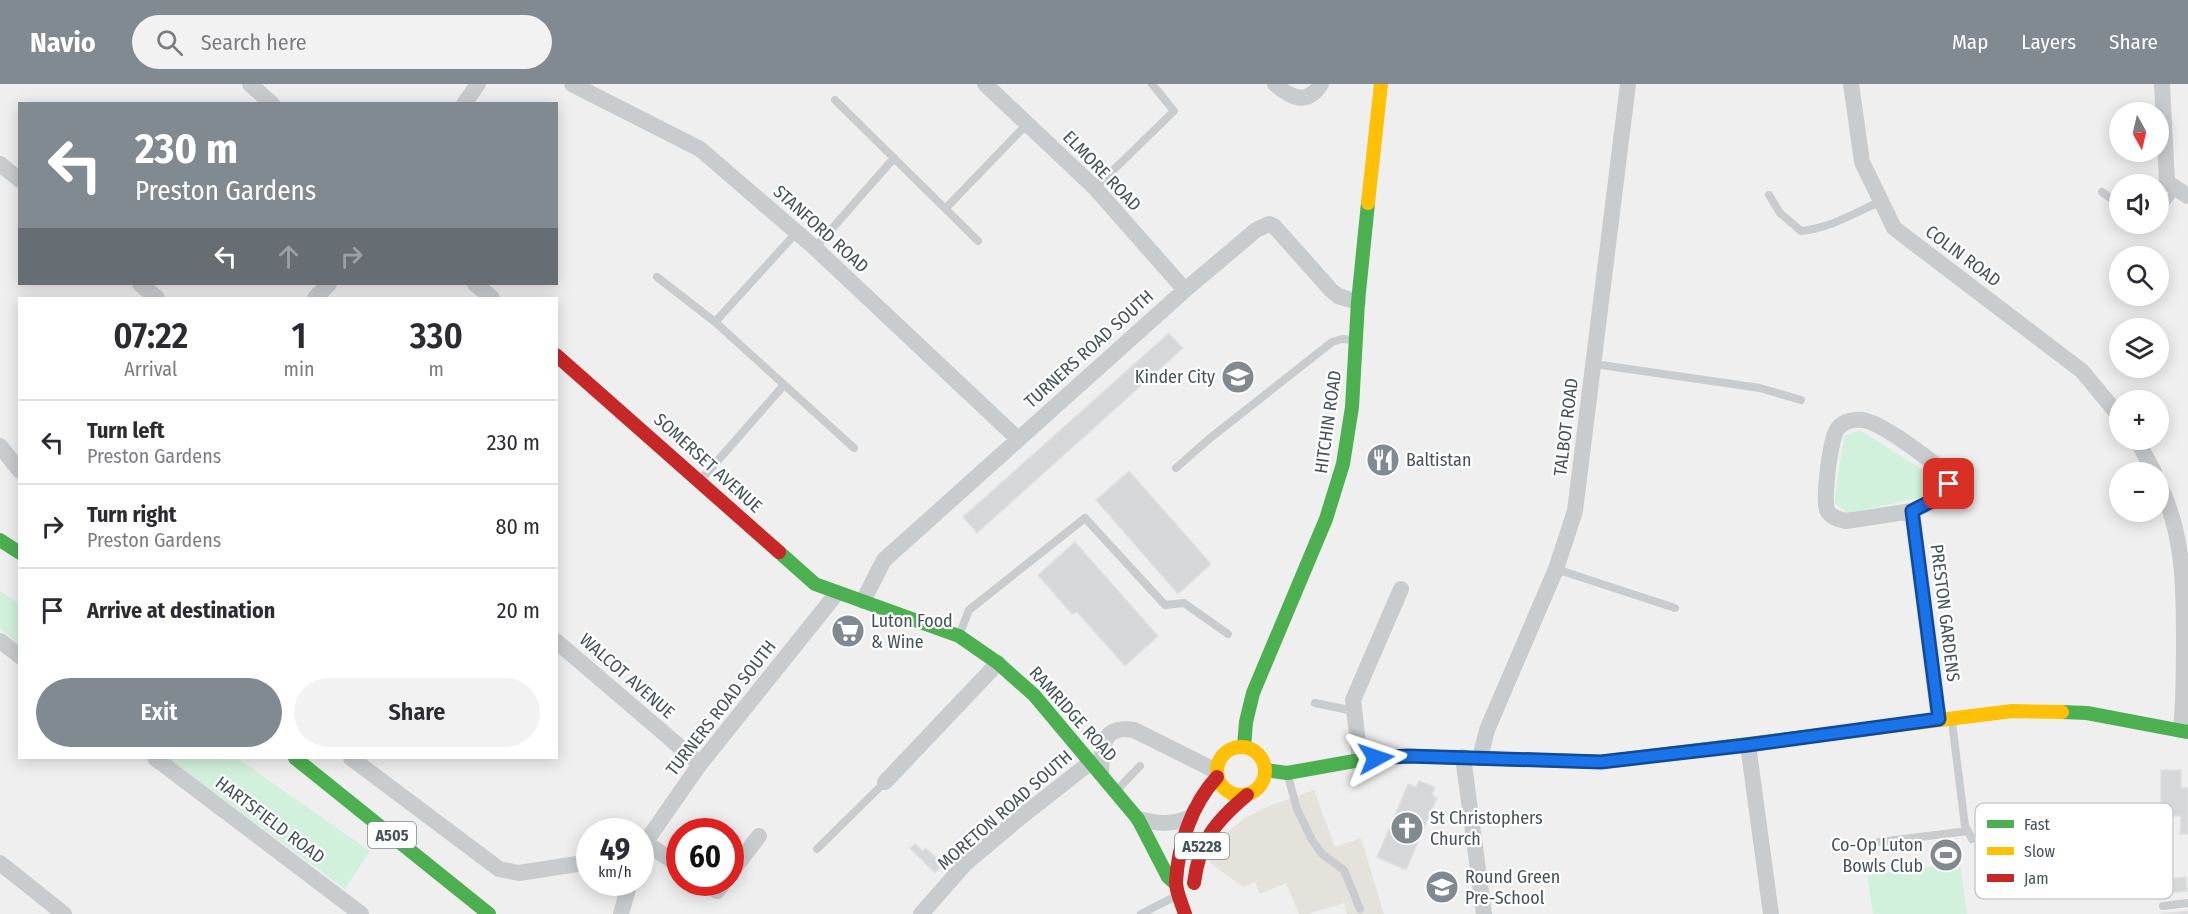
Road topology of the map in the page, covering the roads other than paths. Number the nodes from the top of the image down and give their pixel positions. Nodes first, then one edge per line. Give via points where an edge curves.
1 (250, 84) edge
2 (478, 84) edge
3 (572, 84) edge
4 (985, 84) edge
5 (1152, 84) edge
6 (1275, 84) edge
7 (1321, 84) edge
8 (1381, 84) edge
9 (1628, 84) edge
10 (1851, 84) edge
11 (2162, 84) edge
12 (835, 100) dead end
13 (270, 102) edge
14 (465, 102) edge
15 (1027, 124) junction
16 (894, 158) junction
17 (0, 164) edge
18 (18, 178) edge
19 (1095, 188) junction
20 (2102, 192) dead end
21 (2182, 192) edge
22 (1769, 195) dead end
23 (2109, 197) edge
24 (1881, 201) junction
25 (2169, 204) edge
26 (946, 208) junction
27 (797, 232) junction
28 (978, 241) dead end
29 (815, 248) junction
30 (657, 278) dead end
31 (141, 285) edge
32 (328, 285) edge
33 (476, 285) edge
34 (1185, 290) junction
35 (156, 297) edge
36 (316, 297) edge
37 (491, 297) edge
38 (1358, 302) junction
39 (715, 322) junction
40 (1355, 340) junction
41 (558, 357) edge
42 (1594, 364) junction
43 (784, 385) junction
44 (1801, 400) dead end
45 (2109, 404) edge
46 (1018, 439) junction
47 (0, 446) edge
48 (854, 448) dead end
49 (18, 468) edge
50 (1176, 468) dead end
51 (699, 482) junction
52 (2169, 507) edge
53 (1912, 511) junction
54 (0, 540) edge
55 (2184, 541) edge
56 (18, 552) edge
57 (1556, 569) junction
58 (1401, 589) dead end
59 (837, 593) junction
60 (863, 601) junction
61 (1675, 608) dead end
62 (1228, 634) dead end
63 (959, 636) junction
64 (0, 640) edge
65 (558, 642) edge
66 (18, 654) edge
67 (998, 663) junction
68 (1315, 703) dead end
69 (1355, 712) junction
70 (1946, 719) junction
71 (2185, 731) edge
72 (1748, 745) junction
73 (1244, 747) junction
74 (1463, 757) junction
75 (1480, 758) junction
76 (156, 759) edge
77 (296, 759) edge
78 (352, 759) edge
79 (1360, 760) junction
80 (700, 764) junction
81 (1140, 766) dead end
82 (1096, 768) junction
83 (1265, 770) junction
84 (1287, 773) junction
85 (1217, 774) junction
86 (885, 782) joint
87 (1116, 791) junction
88 (1247, 795) junction
89 (1191, 817) junction
90 (1138, 819) junction
91 (654, 830) edge
92 (759, 836) dead end
93 (1879, 842) dead end
94 (817, 849) dead end
95 (744, 856) edge
96 (0, 863) edge
97 (576, 864) edge
98 (1180, 890) junction
99 (626, 896) edge
100 (2188, 903) edge
101 (2163, 906) dead end
102 (1360, 909) dead end
103 (64, 914) edge
104 (362, 914) edge
105 (489, 914) edge
106 (621, 914) edge
107 (921, 914) edge
108 (1141, 914) edge
109 (1185, 914) edge
110 (1197, 914) edge
111 (1484, 914) edge
112 (1771, 914) edge

1 - 13 street
2 - 14 street
3 - 27 street, STANFORD ROAD via 700,149
4 - 15 street, ELMORE ROAD
5 - 19 lane via 1174,111
6 - 7 street via 1286,94 1302,98 1310,96
8 - 38 main road, HITCHIN ROAD
9 - 42 street, TALBOT ROAD
10 - 24 street, COLIN ROAD via 1862,162
11 - 21 street via 2167,182
12 - 16 lane
15 - 19 street, ELMORE ROAD
15 - 26 lane
16 - 26 lane
16 - 29 lane
17 - 18 street
19 - 34 street, ELMORE ROAD
20 - 23 lane
21 - 25 lane
22 - 24 lane via 1780,213 1801,231 1829,224
24 - 45 street, COLIN ROAD via 1894,228 2082,371
26 - 28 lane
27 - 29 street, STANFORD ROAD
27 - 39 lane
29 - 46 street, STANFORD ROAD
30 - 39 lane
31 - 35 street
32 - 36 street
33 - 37 street
34 - 38 street, TURNERS ROAD SOUTH via 1256,230 1269,224 1280,230 1338,297
34 - 46 street, TURNERS ROAD SOUTH
38 - 40 main road, HITCHIN ROAD
39 - 43 lane
40 - 50 lane via 1332,342
40 - 73 main road, HITCHIN ROAD via 1352,407 1339,481 1253,693
41 - 51 main road, SOMERSET AVENUE
42 - 44 lane via 1760,388
42 - 57 street, TALBOT ROAD via 1575,511
43 - 48 lane
43 - 51 lane
46 - 60 street, TURNERS ROAD SOUTH via 884,560
47 - 49 street
51 - 59 main road, SOMERSET AVENUE via 815,584
52 - 55 street
53 - 53 street via 1943,495 1949,484 1946,472 1876,424 1855,420 1839,426 1832,439 1825,502 1828,513 1846,521
53 - 70 street, PRESTON GARDENS
54 - 56 main road
55 - 71 street
57 - 61 lane
57 - 75 street, TALBOT ROAD via 1487,729
58 - 69 street via 1353,700
59 - 60 main road, RAMRIDGE ROAD
59 - 80 street, TURNERS ROAD SOUTH
60 - 63 main road, RAMRIDGE ROAD
62 - 63 lane via 1184,603 1165,605 1085,518 969,610
63 - 67 main road, RAMRIDGE ROAD
64 - 66 street
65 - 80 street, WALCOT AVENUE
67 - 82 main road, RAMRIDGE ROAD via 1034,695
67 - 86 street
68 - 69 lane
69 - 79 street
70 - 71 main road via 2012,711 2087,713
70 - 72 main road
70 - 93 lane via 1965,826 1970,835
72 - 75 main road via 1601,762
72 - 112 street
73 - 83 main road via 1260,756
73 - 85 main road via 1224,753
74 - 75 main road
74 - 79 main road
74 - 111 street
76 - 104 street, HARTSFIELD ROAD
77 - 105 main road, A505
78 - 97 street via 499,869 519,873
79 - 84 main road
80 - 91 street, TURNERS ROAD SOUTH
81 - 87 lane
82 - 85 street via 1104,742 1112,731 1122,728 1134,730
82 - 87 main road, RAMRIDGE ROAD
82 - 107 street, MORETON ROAD SOUTH via 1017,820 965,864
83 - 84 main road
83 - 88 main road via 1259,787
84 - 102 lane via 1297,809 1312,840 1322,854 1344,870
85 - 88 main road via 1228,792
85 - 89 main road, A5228
86 - 94 lane
87 - 90 main road, RAMRIDGE ROAD
88 - 110 main road, A5228 via 1224,814 1201,848 1195,864
89 - 90 street via 1166,825
89 - 98 main road, A5228 via 1183,840
90 - 98 main road, RAMRIDGE ROAD via 1168,877
92 - 95 street
96 - 103 street
98 - 108 lane
98 - 109 main road, A5228
99 - 106 street
100 - 101 lane

